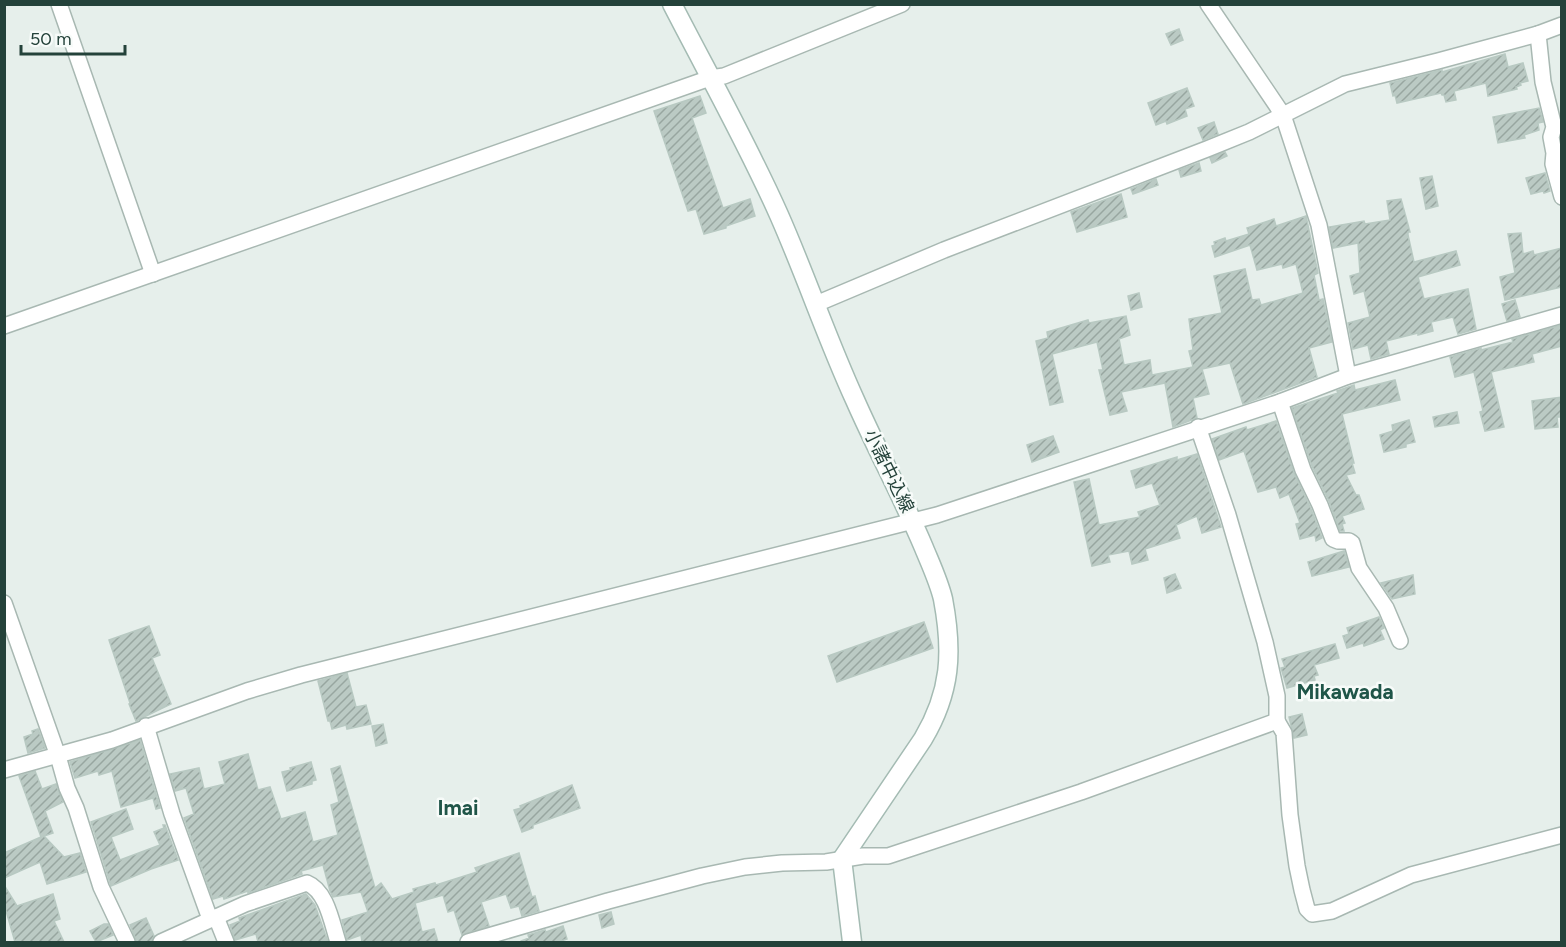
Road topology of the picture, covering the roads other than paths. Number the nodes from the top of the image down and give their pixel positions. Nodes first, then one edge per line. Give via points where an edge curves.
1 (59, 4) edge
2 (672, 4) edge
3 (902, 4) edge
4 (1208, 4) edge
5 (1562, 25) edge
6 (1538, 34) junction
7 (710, 78) junction
8 (1283, 115) junction
9 (1562, 197) edge
10 (153, 273) junction
11 (816, 304) junction
12 (1562, 315) edge
13 (4, 326) edge
14 (1348, 376) junction
15 (1280, 402) junction
16 (1198, 427) junction
17 (913, 521) junction
18 (4, 603) edge
19 (1400, 641) dead end
20 (1277, 721) junction
21 (147, 726) junction
22 (58, 756) junction
23 (4, 770) edge
24 (1562, 835) edge
25 (842, 859) junction
26 (213, 918) junction
27 (127, 942) edge
28 (161, 942) edge
29 (226, 942) edge
30 (338, 942) edge
31 (468, 942) edge
32 (852, 942) edge

1 - 10 street
2 - 7 main road, 小諸中込線
3 - 7 street via 724,76
4 - 8 street
5 - 6 street
6 - 8 street via 1345,84
6 - 9 street via 1543,82 1554,127 1553,164
7 - 10 street
7 - 11 main road, 小諸中込線 via 778,213
8 - 11 street via 1189,157
8 - 14 street via 1319,225
10 - 13 street
11 - 17 main road, 小諸中込線 via 854,399
12 - 14 street
14 - 15 street
15 - 16 street
15 - 19 street via 1303,470 1333,539 1352,543 1359,568 1386,608
16 - 17 street
16 - 20 street via 1265,642 1277,696
17 - 21 street via 301,675
17 - 25 main road, 小諸中込線 via 942,596 948,634 948,677 934,720
18 - 22 street
20 - 24 street via 1284,733 1297,866 1312,914 1332,911 1411,875
20 - 25 street via 888,856
21 - 22 street
21 - 26 street via 172,814
22 - 23 street
22 - 27 street via 101,887
25 - 31 street via 745,867 702,876
25 - 32 main road
26 - 28 street
26 - 29 street
26 - 30 street via 307,883 314,886 325,902

